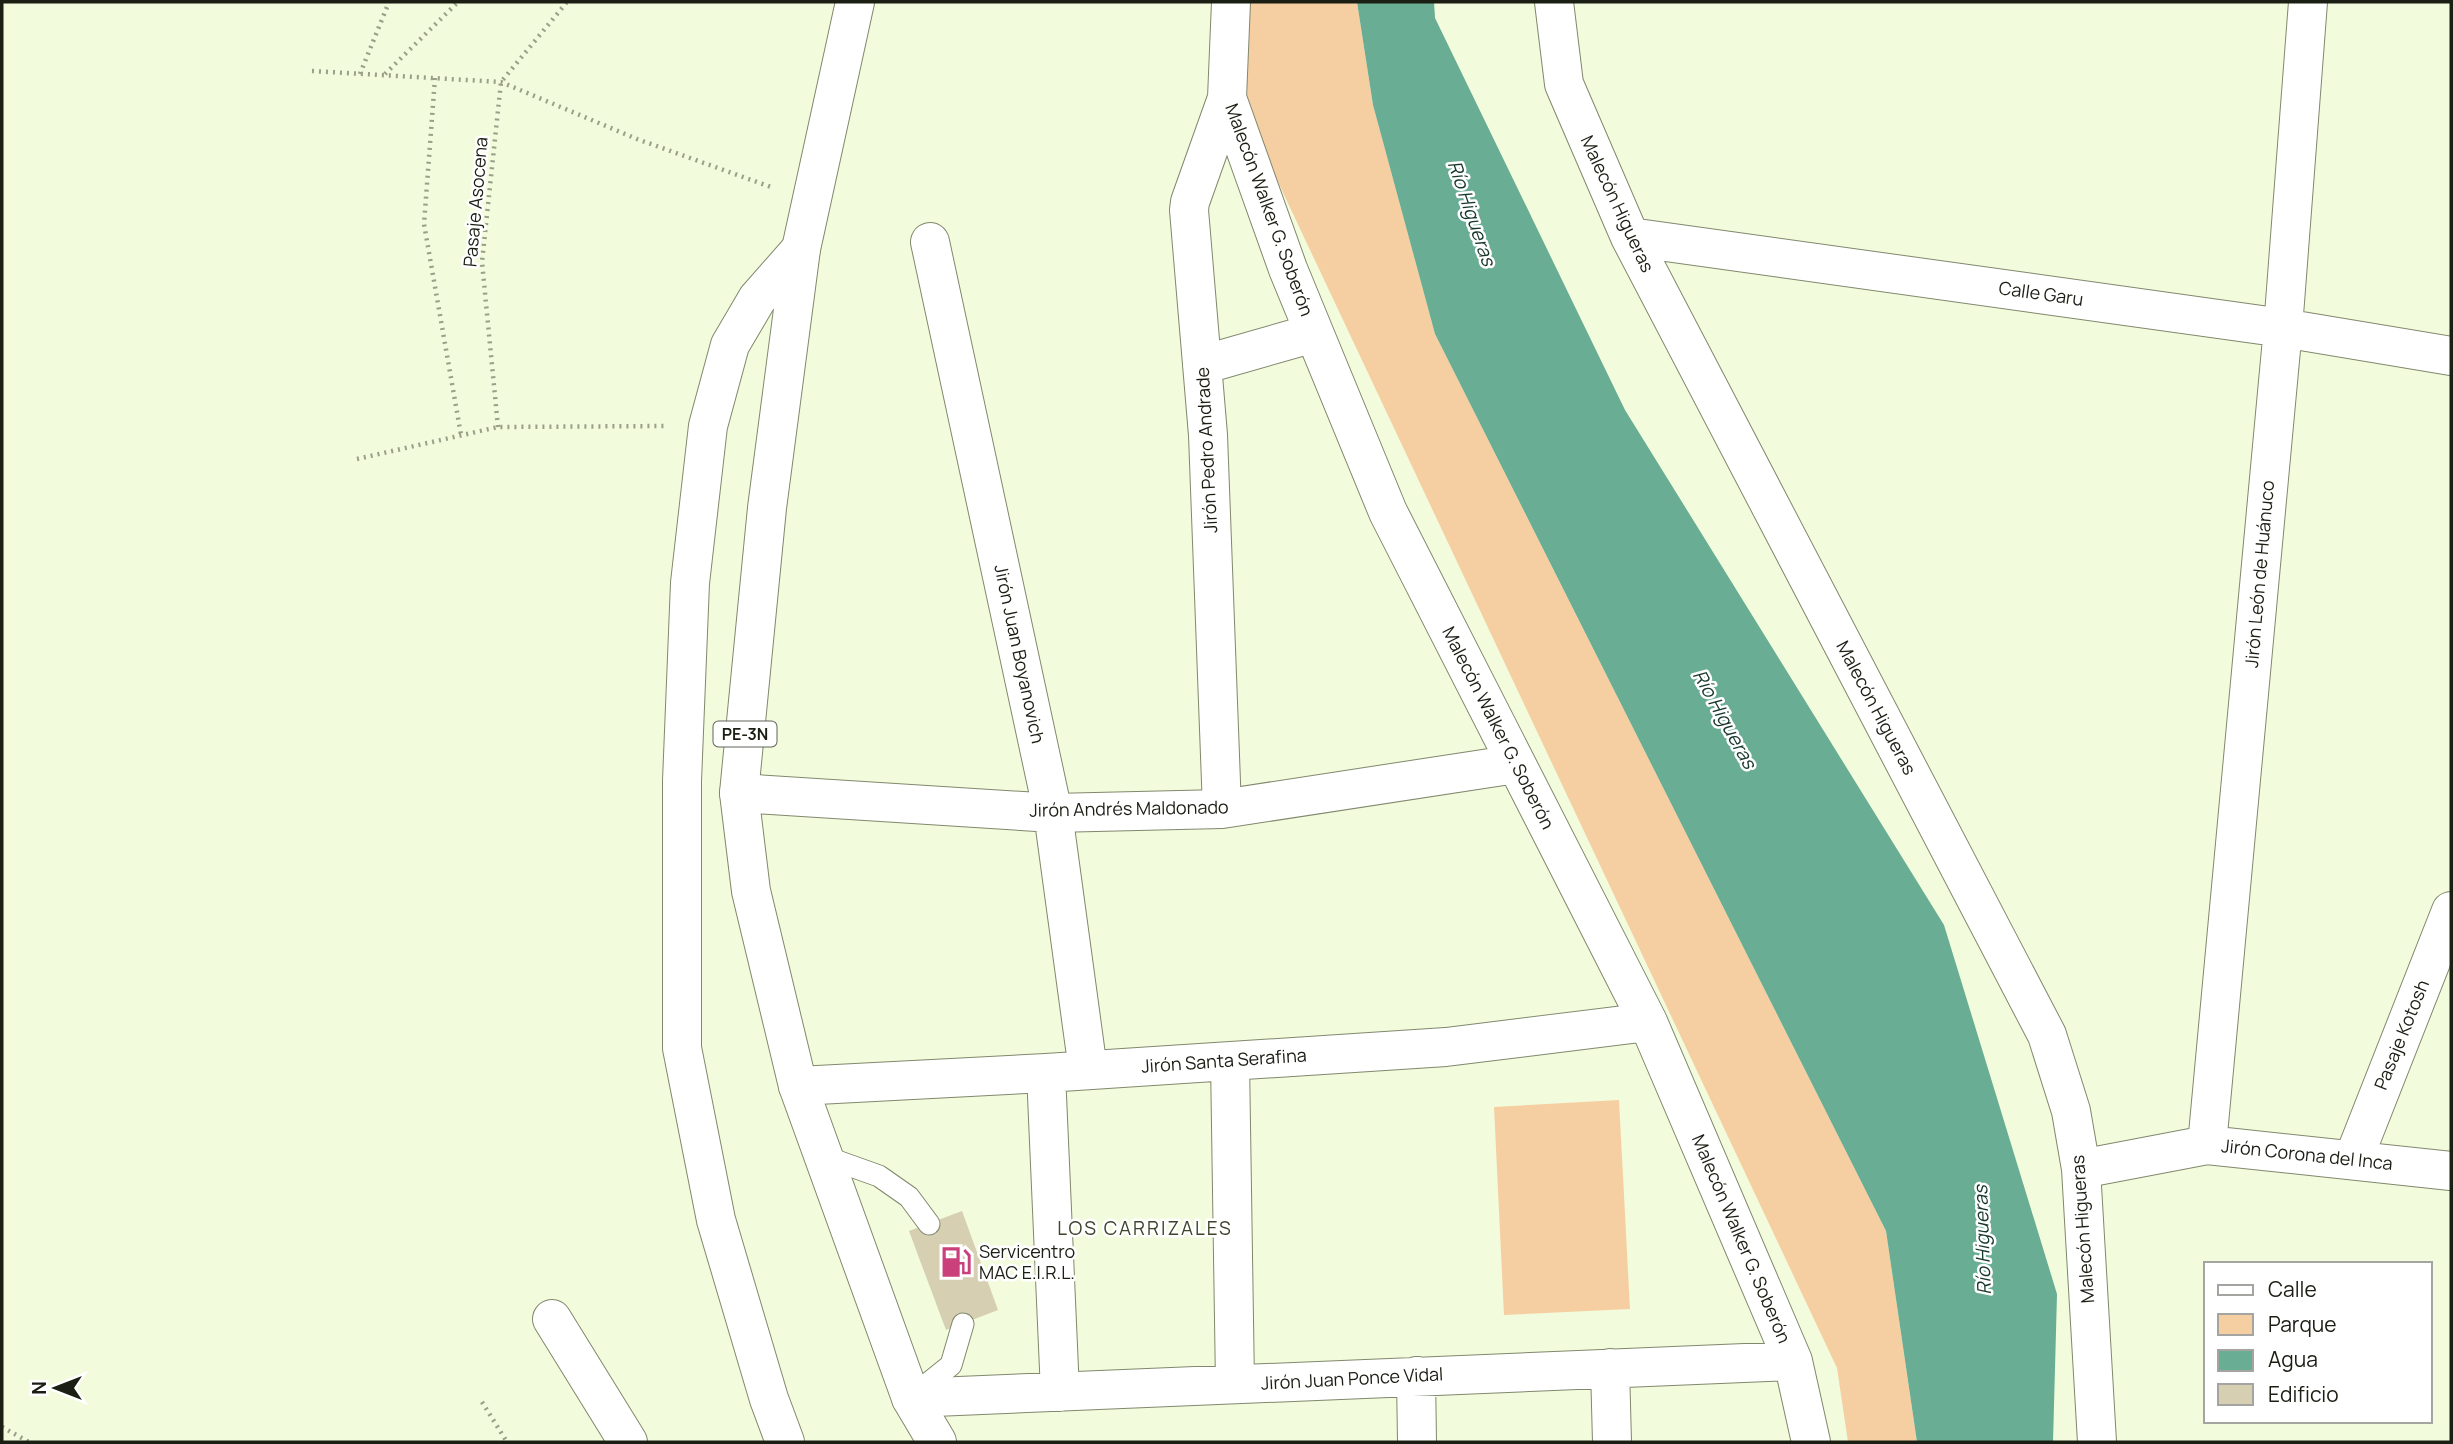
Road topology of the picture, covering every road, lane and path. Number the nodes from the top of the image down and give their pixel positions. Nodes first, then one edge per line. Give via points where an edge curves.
1 (389, 2) edge
2 (458, 2) edge
3 (567, 2) edge
4 (855, 2) edge
5 (1231, 2) edge
6 (1554, 2) edge
7 (2308, 2) edge
8 (312, 71) dead end
9 (360, 74) junction
10 (385, 75) junction
11 (435, 78) junction
12 (501, 82) junction
13 (1227, 98) junction
14 (811, 201) junction
15 (1630, 237) junction
16 (930, 242) dead end
17 (801, 249) junction
18 (2283, 328) junction
19 (1314, 333) junction
20 (2451, 356) edge
21 (1202, 365) junction
22 (708, 426) junction
23 (498, 427) junction
24 (461, 435) junction
25 (357, 459) dead end
26 (1516, 764) junction
27 (740, 793) junction
28 (1222, 809) junction
29 (1053, 813) junction
30 (2451, 911) edge
31 (1648, 1022) junction
32 (1230, 1061) junction
33 (1088, 1070) junction
34 (1046, 1073) junction
35 (798, 1086) junction
36 (2207, 1145) junction
37 (822, 1156) junction
38 (2353, 1160) junction
39 (2081, 1169) junction
40 (2451, 1171) edge
41 (929, 1224) dead end
42 (552, 1319) dead end
43 (963, 1324) dead end
44 (1793, 1361) junction
45 (1610, 1368) junction
46 (1416, 1376) junction
47 (1235, 1384) junction
48 (1060, 1392) junction
49 (911, 1398) junction
50 (482, 1402) dead end
51 (2, 1427) edge
52 (29, 1442) edge
53 (507, 1442) edge
54 (628, 1442) edge
55 (786, 1442) edge
56 (937, 1442) edge
57 (1417, 1442) edge
58 (1612, 1442) edge
59 (1811, 1442) edge
60 (2097, 1442) edge

1 - 9 path
2 - 10 path
3 - 12 path
4 - 14 main road, PE-3N
5 - 13 main road, Malecón Walker G. Soberón
6 - 15 main road, Malecón Higueras via 1564,84
7 - 18 main road, Jirón León de Huánuco
8 - 9 path
9 - 10 path
10 - 11 path
11 - 12 path
11 - 24 path via 424,224
12 - 14 path via 637,139
12 - 23 path, Pasaje Asocena via 482,262
13 - 19 main road, Malecón Walker G. Soberón
13 - 21 main road, Jirón Pedro Andrade via 1190,202
14 - 17 main road, PE-3N
15 - 18 main road, Calle Garu
15 - 39 main road, Malecón Higueras via 2047,1035 2071,1111
16 - 29 main road, Jirón Juan Boyanovich
17 - 22 main road via 757,299 730,345
17 - 27 main road, PE-3N via 767,508
18 - 20 main road, Calle Garu
18 - 36 main road, Jirón León de Huánuco
19 - 21 main road
19 - 26 main road, Malecón Walker G. Soberón via 1388,512
21 - 28 main road, Jirón Pedro Andrade
22 - 23 path
22 - 55 main road via 689,596 682,781 682,1048 716,1220
23 - 24 path
24 - 25 path
26 - 28 main road, Jirón Andrés Maldonado
26 - 31 main road, Malecón Walker G. Soberón
27 - 29 main road, Jirón Andrés Maldonado
27 - 35 main road, PE-3N via 751,891
28 - 29 main road, Jirón Andrés Maldonado
29 - 33 main road, Jirón Juan Boyanovich
30 - 38 main road, Pasaje Kotosh
31 - 32 main road, Jirón Santa Serafina via 1446,1047
31 - 44 main road, Malecón Walker G. Soberón
32 - 33 main road, Jirón Santa Serafina
32 - 47 main road
33 - 34 main road, Jirón Santa Serafina
34 - 35 main road, Jirón Santa Serafina
34 - 48 main road
35 - 37 main road, PE-3N
36 - 38 main road, Jirón Corona del Inca
36 - 39 main road, Jirón Corona del Inca
37 - 41 lane via 879,1176 909,1197
37 - 49 main road, PE-3N
38 - 40 main road, Jirón Corona del Inca
39 - 60 main road, Malecón Higueras
42 - 54 main road
43 - 49 lane via 951,1365
44 - 45 main road, Jirón Juan Ponce Vidal
44 - 59 main road, Malecón Walker G. Soberón
45 - 46 main road, Jirón Juan Ponce Vidal
45 - 58 main road
46 - 47 main road, Jirón Juan Ponce Vidal
46 - 57 main road
47 - 48 main road, Jirón Juan Ponce Vidal
48 - 49 main road, Jirón Juan Ponce Vidal
49 - 56 main road, PE-3N
50 - 53 path
51 - 52 path

